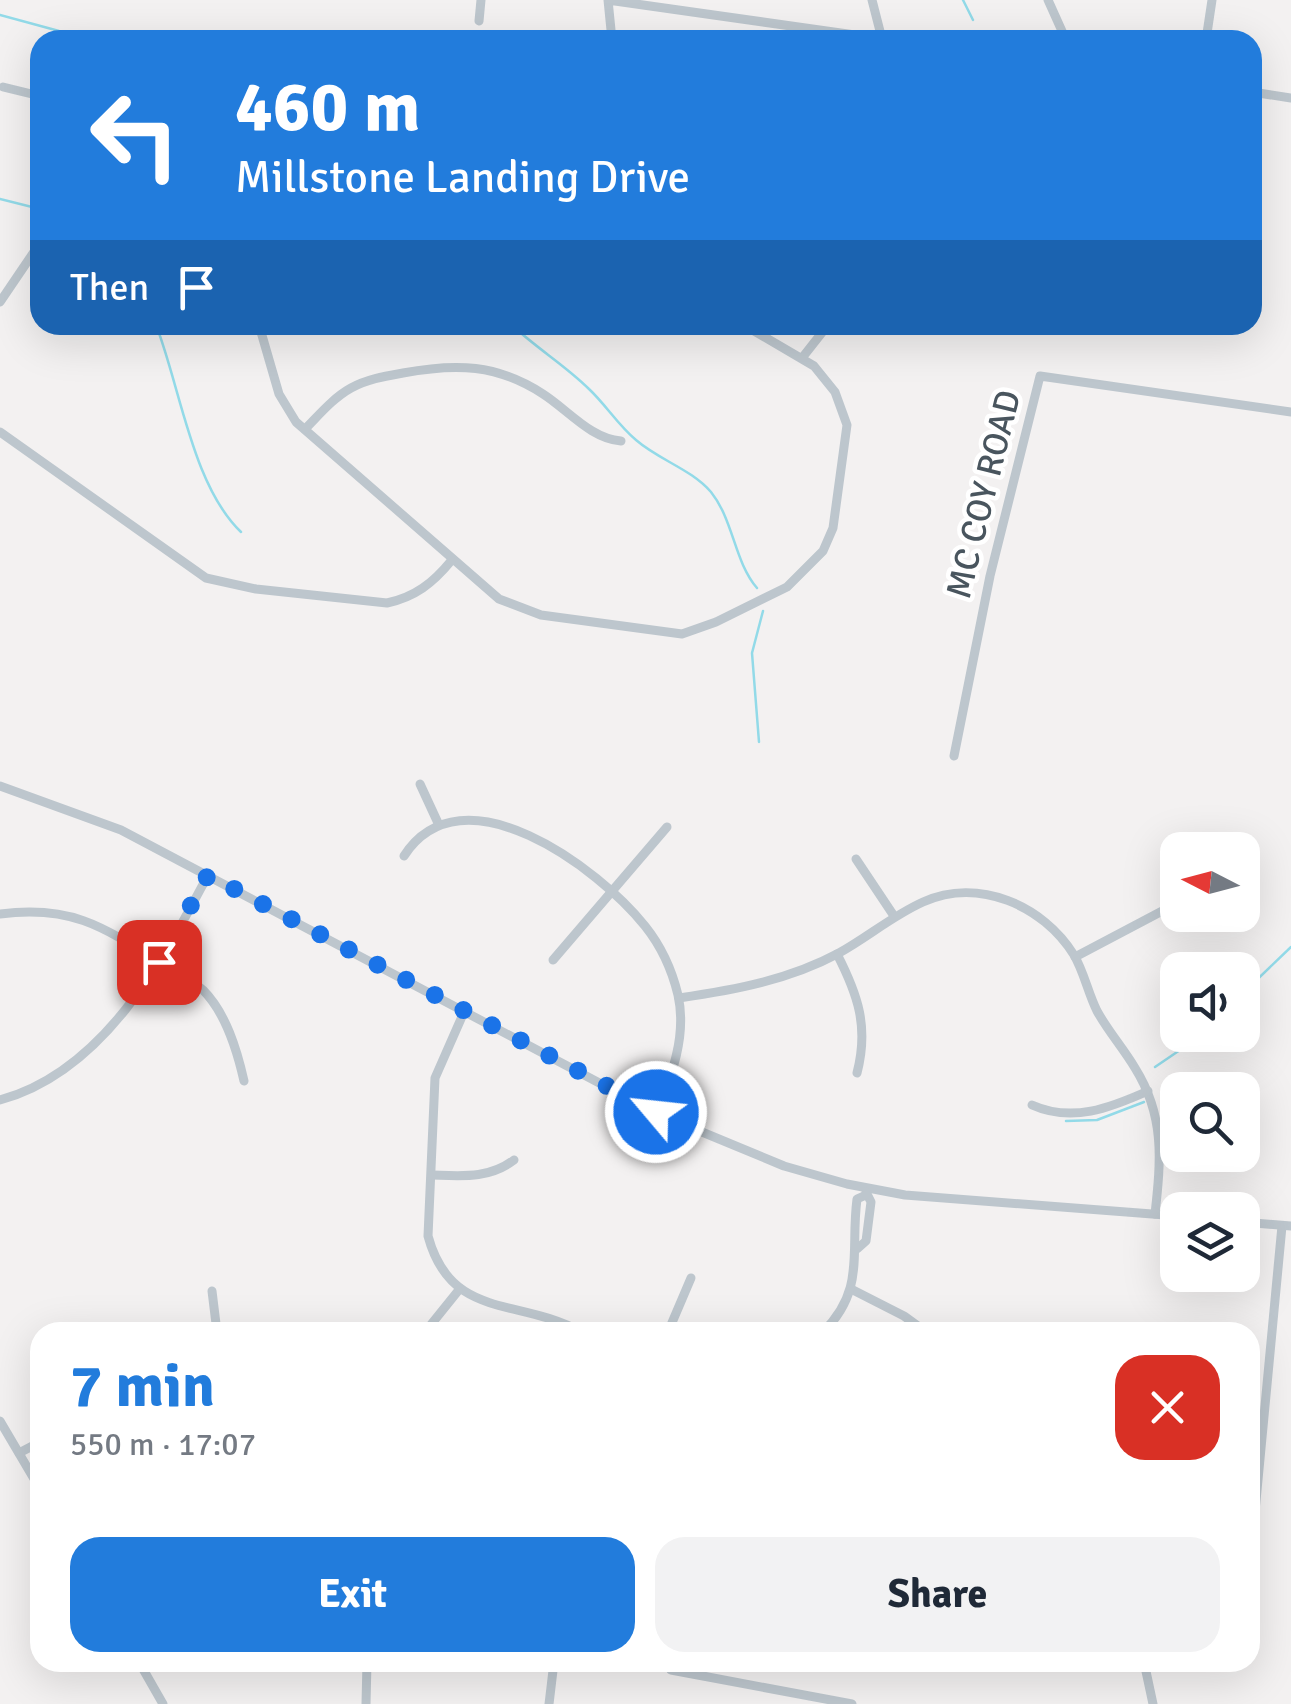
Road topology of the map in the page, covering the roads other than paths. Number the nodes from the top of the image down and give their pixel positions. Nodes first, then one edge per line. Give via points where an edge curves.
1 (481, 0) edge
2 (608, 0) edge
3 (872, 0) edge
4 (1048, 0) edge
5 (1212, 0) edge
6 (480, 21) dead end
7 (611, 30) edge
8 (819, 30) edge
9 (880, 30) edge
10 (1062, 30) edge
11 (1208, 30) edge
12 (3, 87) dead end
13 (30, 94) edge
14 (1262, 94) edge
15 (1291, 98) edge
16 (30, 258) edge
17 (0, 302) edge
18 (262, 335) edge
19 (762, 335) edge
20 (820, 335) edge
21 (802, 358) junction
22 (1291, 412) edge
23 (305, 429) junction
24 (0, 432) edge
25 (621, 441) dead end
26 (450, 561) junction
27 (954, 756) dead end
28 (420, 784) dead end
29 (0, 786) edge
30 (438, 823) junction
31 (668, 828) dead end
32 (404, 856) dead end
33 (856, 859) dead end
34 (208, 875) junction
35 (612, 892) junction
36 (1160, 912) edge
37 (0, 914) edge
38 (894, 916) junction
39 (837, 954) junction
40 (1075, 957) junction
41 (553, 960) dead end
42 (159, 962) junction
43 (678, 998) junction
44 (464, 1012) junction
45 (857, 1073) dead end
46 (244, 1081) dead end
47 (1148, 1091) junction
48 (0, 1100) edge
49 (1032, 1105) dead end
50 (656, 1112) junction
51 (514, 1160) dead end
52 (432, 1175) junction
53 (866, 1192) junction
54 (1154, 1214) junction
55 (1160, 1214) edge
56 (1260, 1224) edge
57 (1287, 1226) edge
58 (691, 1278) dead end
59 (851, 1289) junction
60 (212, 1291) dead end
61 (458, 1291) junction
62 (216, 1322) edge
63 (434, 1322) edge
64 (559, 1322) edge
65 (674, 1322) edge
66 (833, 1322) edge
67 (912, 1322) edge
68 (0, 1421) edge
69 (30, 1447) edge
70 (19, 1453) junction
71 (1260, 1468) edge
72 (30, 1472) edge
73 (145, 1672) edge
74 (366, 1672) edge
75 (553, 1672) edge
76 (700, 1672) edge
77 (1146, 1672) edge
78 (163, 1704) edge
79 (366, 1704) edge
80 (548, 1704) edge
81 (852, 1704) edge
82 (1153, 1704) edge

1 - 6 street
2 - 7 street
2 - 8 street
3 - 9 street
4 - 10 street
5 - 11 street
12 - 13 street
14 - 15 street
16 - 17 street
18 - 23 street via 278,394
19 - 21 street
20 - 21 street
21 - 26 street via 835,392 847,425 833,528 823,551 787,587 716,622 658,634 518,608
22 - 27 street, MC COY ROAD via 1040,376
23 - 25 street via 361,383 469,365 510,376 605,440
23 - 26 street
24 - 26 street via 206,578 387,603 408,599
28 - 30 street
29 - 34 street via 108,824
30 - 32 street
30 - 35 street via 469,818 501,824
31 - 35 street
33 - 38 street
34 - 42 street
34 - 44 street
35 - 41 street
35 - 43 street via 654,938
36 - 40 street
37 - 42 street via 32,910 80,917
38 - 39 street
38 - 40 street via 936,897 988,895 1034,912
39 - 43 street via 758,985
39 - 45 street via 860,1002 864,1041
40 - 47 street via 1097,1011
42 - 46 street via 203,990 226,1026
42 - 48 street via 84,1052 44,1083
43 - 50 street via 677,1054
44 - 50 street
44 - 52 street via 436,1078
47 - 49 street via 1085,1113
47 - 54 street via 1161,1133
50 - 53 street
51 - 52 street via 474,1176
52 - 61 street via 428,1236
53 - 54 street
53 - 59 street via 866,1240 857,1248
54 - 55 street
56 - 57 street
57 - 71 street
58 - 65 street
59 - 66 street
59 - 67 street
60 - 62 street
61 - 63 street
61 - 64 street
68 - 70 street
69 - 70 street
70 - 72 street
73 - 78 street
74 - 79 street
75 - 80 street
76 - 81 street
77 - 82 street

